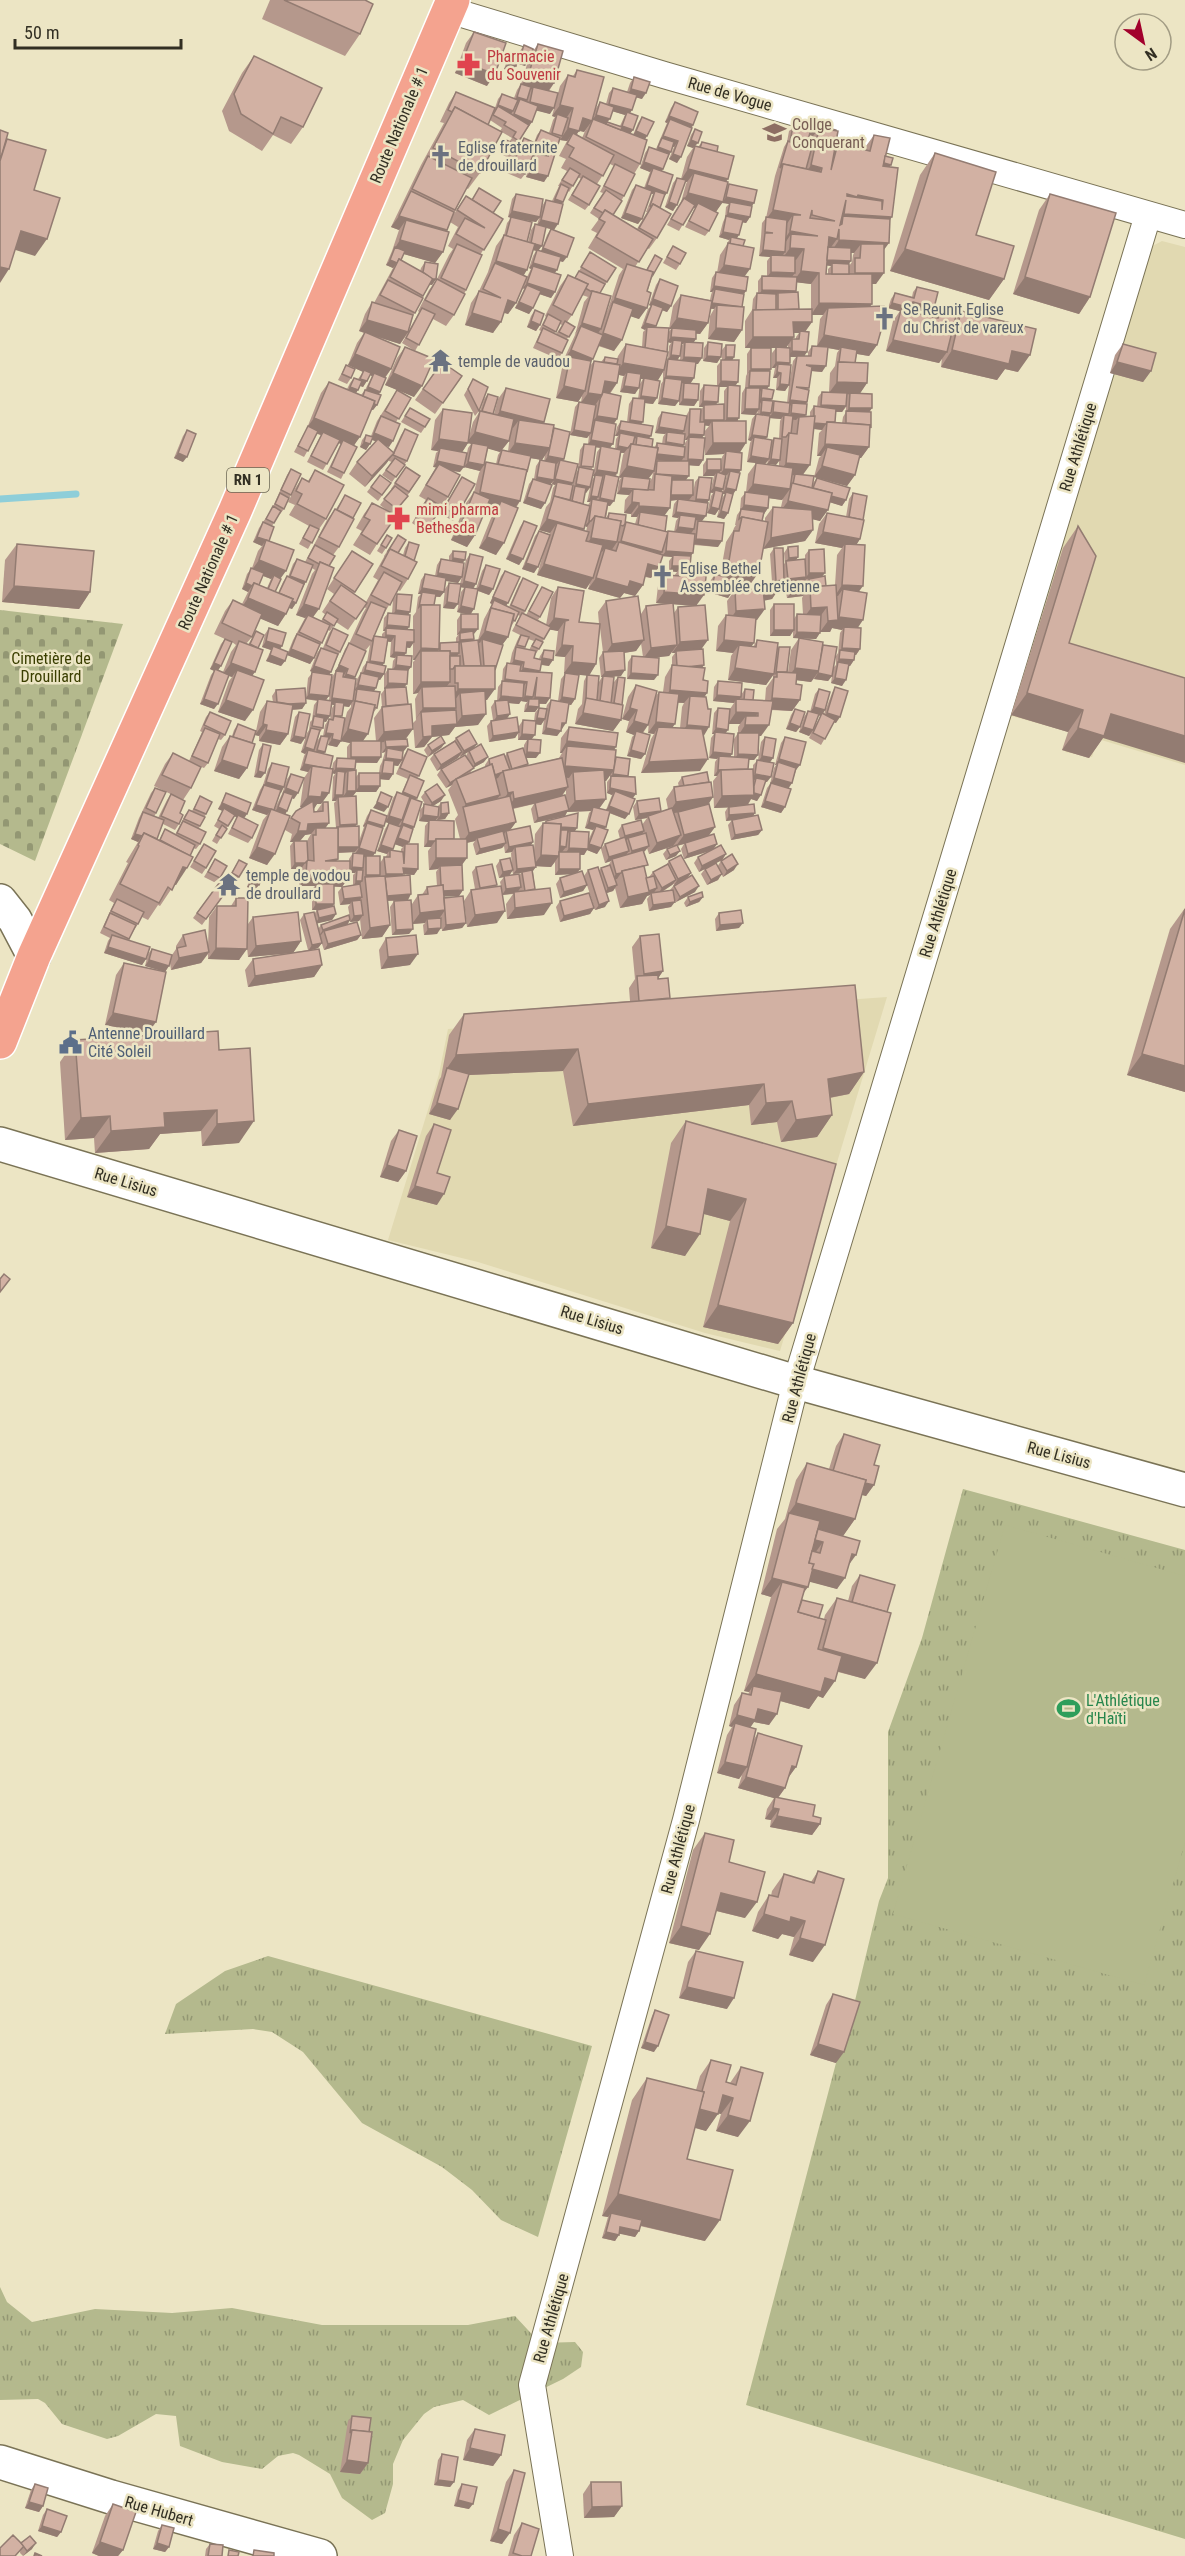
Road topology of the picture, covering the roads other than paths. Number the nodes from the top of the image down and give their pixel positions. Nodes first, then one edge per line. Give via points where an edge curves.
1 (451, 5) edge
2 (1148, 215) junction
3 (1185, 225) edge
4 (0, 901) edge
5 (34, 956) junction
6 (1, 1038) edge
7 (0, 1144) edge
8 (796, 1382) junction
9 (1185, 1490) edge
10 (0, 2462) edge
11 (320, 2556) edge
12 (560, 2556) edge

1 - 2 street, Rue de Vogue via 664,75
1 - 5 main road, Route Nationale # 1 / RN 1 via 235,511
2 - 3 street, Rue de Vogue
2 - 8 street, Rue Athlétique
4 - 5 street
5 - 6 main road, Route Nationale # 1 / RN 1
7 - 8 street, Rue Lisius
8 - 9 street, Rue Lisius
8 - 12 street, Rue Athlétique via 683,1832 532,2385
10 - 11 street, Rue Hubert

